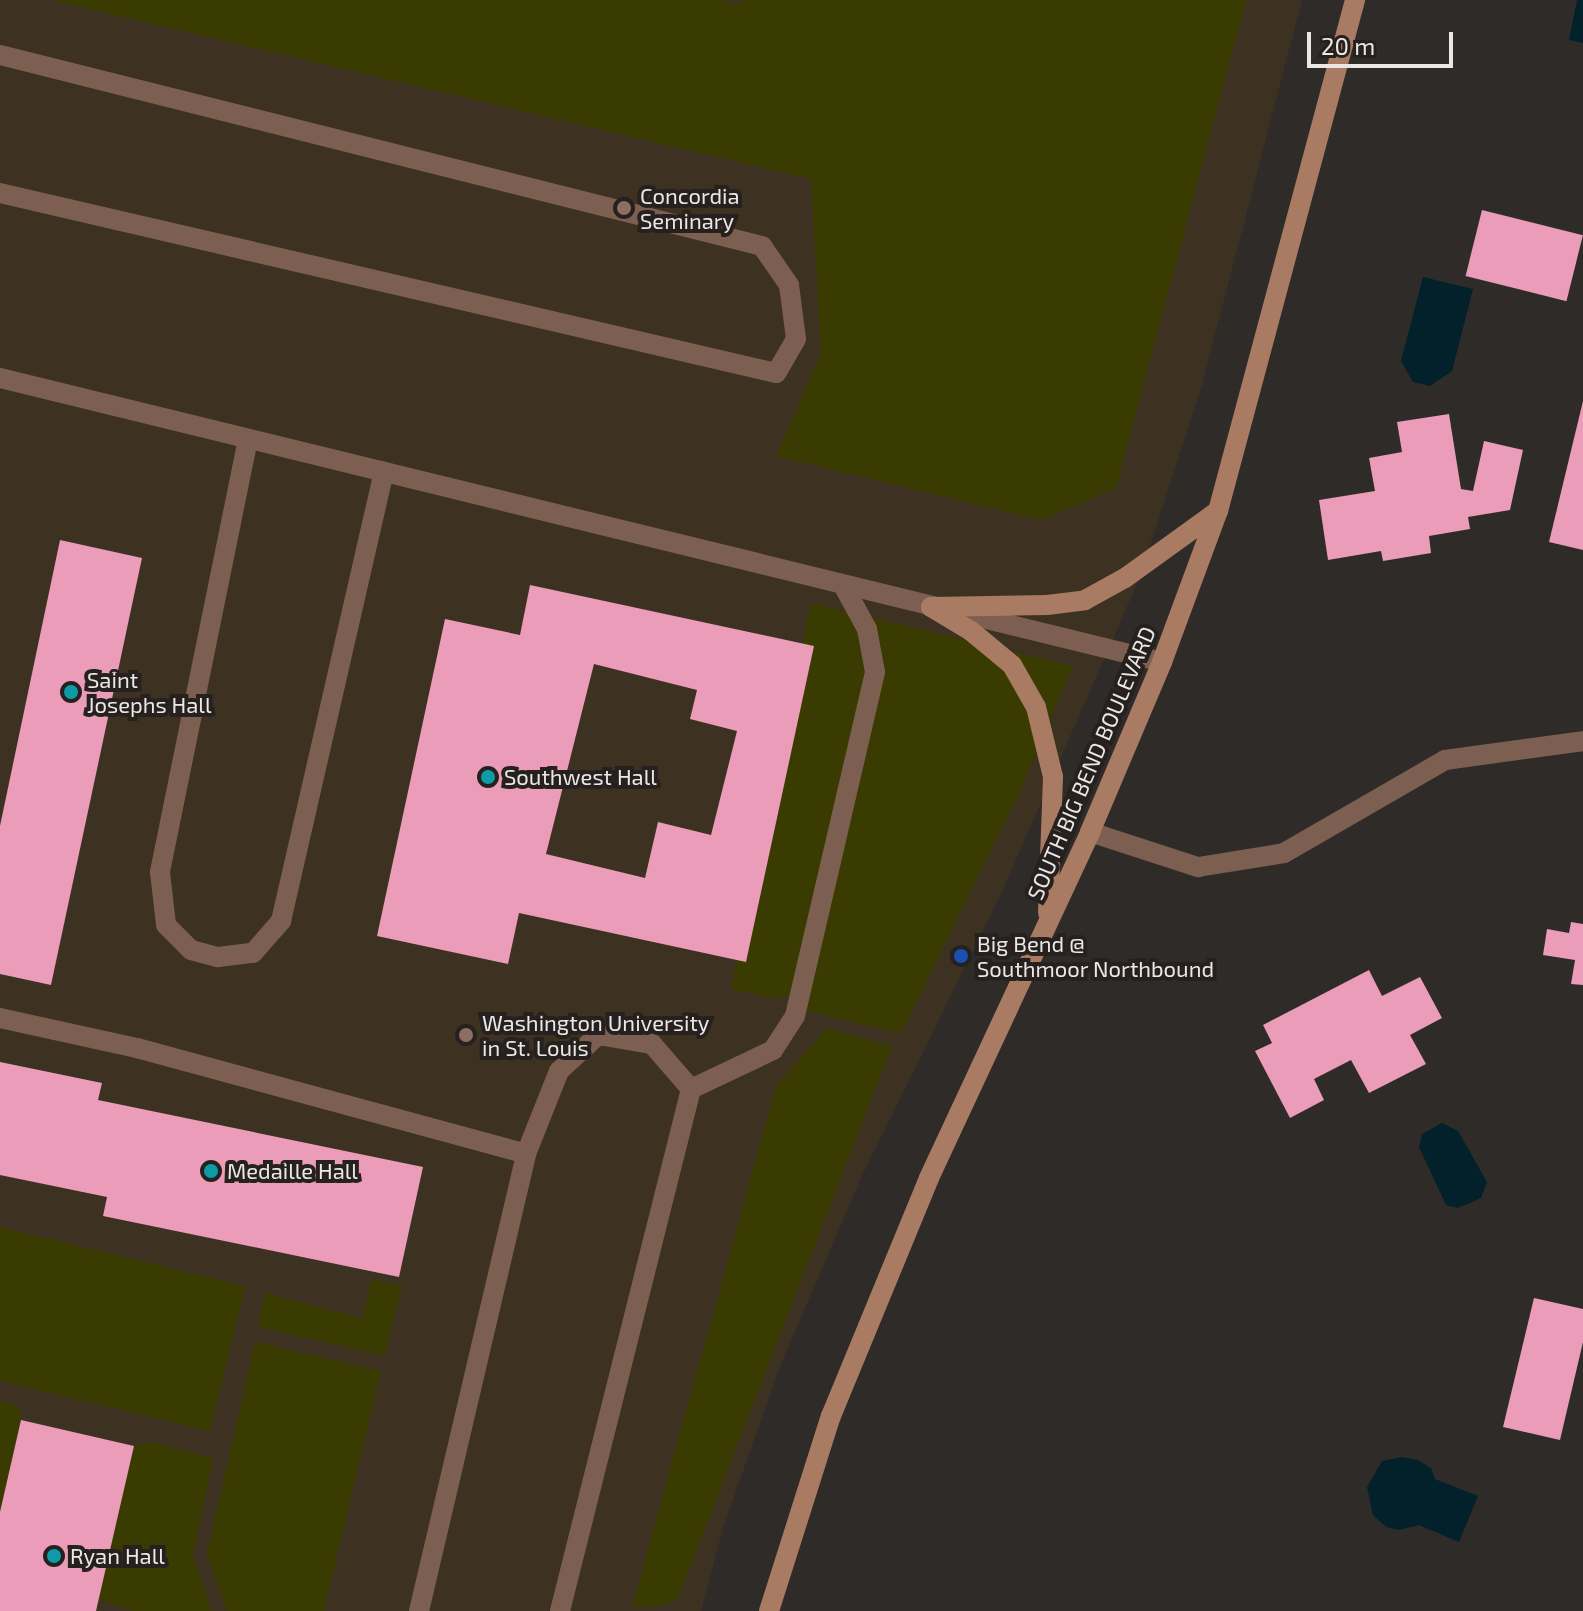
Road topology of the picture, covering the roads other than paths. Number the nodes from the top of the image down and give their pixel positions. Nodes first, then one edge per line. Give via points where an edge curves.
1 (1355, 0) edge
2 (0, 55) edge
3 (0, 193) edge
4 (0, 378) edge
5 (248, 439) junction
6 (384, 472) junction
7 (1218, 511) junction
8 (844, 587) junction
9 (931, 607) junction
10 (1162, 662) junction
11 (1583, 741) edge
12 (1090, 832) junction
13 (1048, 924) junction
14 (0, 1018) edge
15 (691, 1089) junction
16 (526, 1154) junction
17 (419, 1611) edge
18 (560, 1611) edge
19 (769, 1611) edge

1 - 7 main road, SOUTH BIG BEND BOULEVARD
2 - 3 street via 762,246 789,285 796,339 776,373
4 - 5 street
5 - 6 street
5 - 6 street via 160,872 166,925 191,950 218,957 253,953 281,921
6 - 8 street
7 - 9 main road via 1151,561 1085,600
7 - 10 main road, SOUTH BIG BEND BOULEVARD
8 - 9 street
8 - 15 street via 867,629 875,672 795,1016 773,1050
9 - 10 street
9 - 13 main road via 1012,665 1036,707 1053,777
10 - 12 main road, SOUTH BIG BEND BOULEVARD
11 - 12 street via 1445,760 1284,853 1198,867
12 - 13 main road, SOUTH BIG BEND BOULEVARD
13 - 19 main road, SOUTH BIG BEND BOULEVARD via 929,1178 831,1416
14 - 16 street via 137,1048
15 - 16 street via 652,1044 598,1035 559,1071
15 - 18 street
16 - 17 street

